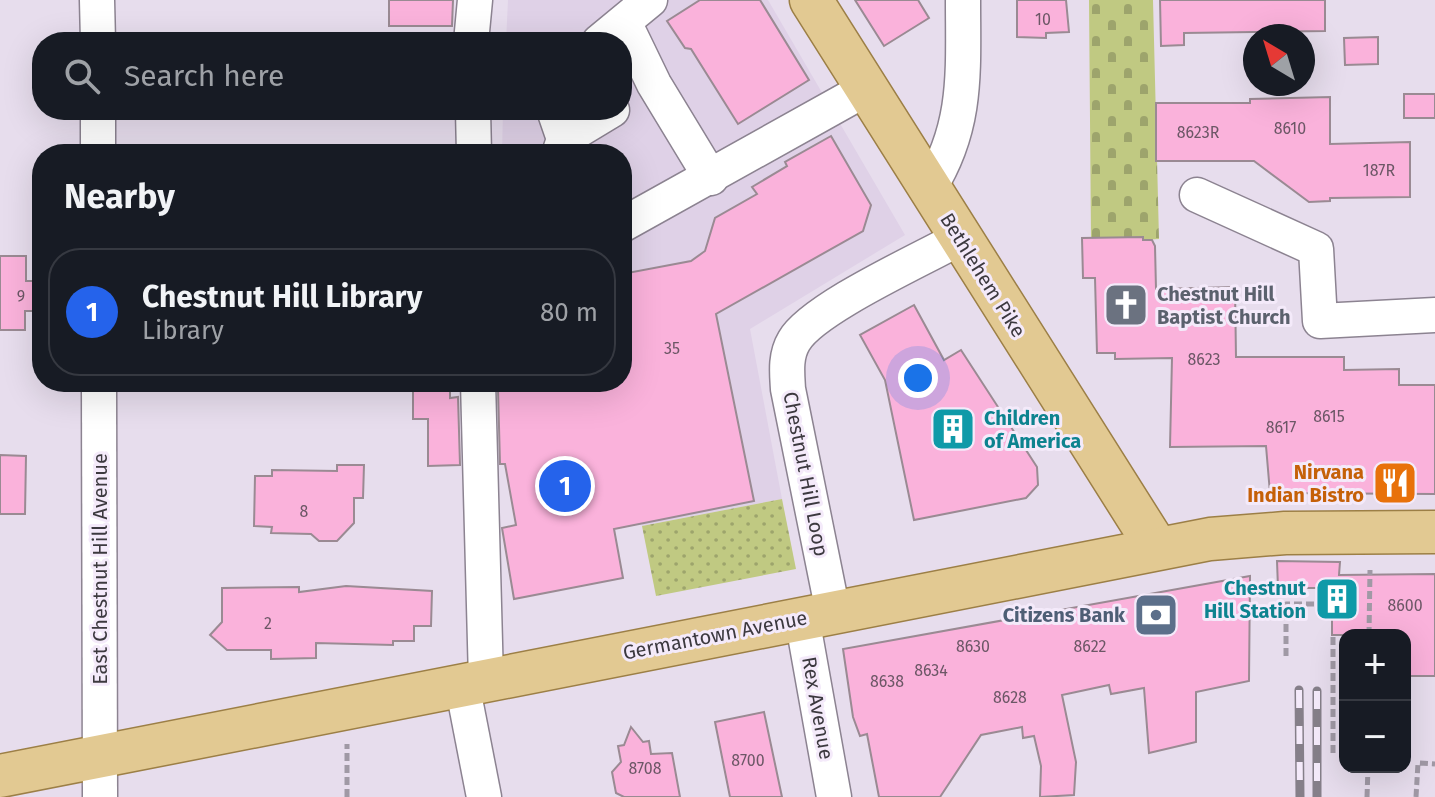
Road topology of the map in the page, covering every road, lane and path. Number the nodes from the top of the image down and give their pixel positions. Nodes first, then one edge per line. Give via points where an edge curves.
1 (97, 0) edge
2 (475, 0) edge
3 (650, 0) edge
4 (811, 0) edge
5 (963, 0) edge
6 (98, 32) edge
7 (472, 32) edge
8 (613, 32) edge
9 (632, 57) edge
10 (654, 84) junction
11 (866, 89) junction
12 (632, 98) edge
13 (98, 120) edge
14 (473, 120) edge
15 (590, 120) edge
16 (559, 134) edge
17 (98, 144) edge
18 (474, 144) edge
19 (711, 178) junction
20 (929, 188) junction
21 (1197, 195) dead end
22 (632, 220) edge
23 (960, 238) junction
24 (1435, 315) edge
25 (99, 392) edge
26 (478, 392) edge
27 (1435, 532) edge
28 (1157, 548) junction
29 (1370, 570) dead end
30 (1332, 604) dead end
31 (817, 615) junction
32 (1369, 629) edge
33 (1333, 637) dead end
34 (1286, 656) dead end
35 (474, 682) junction
36 (347, 707) junction
37 (1333, 755) dead end
38 (100, 756) junction
39 (1435, 764) edge
40 (1368, 773) edge
41 (0, 776) edge
42 (100, 797) edge
43 (347, 797) edge
44 (484, 797) edge
45 (834, 797) edge
46 (1367, 797) edge
47 (1416, 797) edge

1 - 6 street
2 - 7 street
3 - 8 street
4 - 11 main road, Bethlehem Pike
5 - 20 street via 958,126
9 - 10 street
10 - 12 street
10 - 19 street
11 - 19 street
11 - 20 main road, Bethlehem Pike
13 - 17 street
14 - 18 street
15 - 16 street
19 - 22 street
20 - 23 main road, Bethlehem Pike
21 - 24 street via 1316,249 1320,321
23 - 28 main road, Bethlehem Pike
23 - 31 street, Chestnut Hill Loop via 821,316 794,341 788,356
25 - 38 street, East Chestnut Hill Avenue
26 - 35 street
27 - 28 main road, Germantown Avenue via 1246,535
28 - 31 main road, Germantown Avenue
29 - 32 path
30 - 34 path via 1286,604
31 - 35 main road, Germantown Avenue
31 - 45 street, Rex Avenue
33 - 37 path
35 - 36 main road, Germantown Avenue
35 - 44 street
36 - 38 main road, Germantown Avenue
36 - 43 path
38 - 41 main road, Germantown Avenue
38 - 42 street, East Chestnut Hill Avenue
39 - 47 path via 1418,763
40 - 46 path

